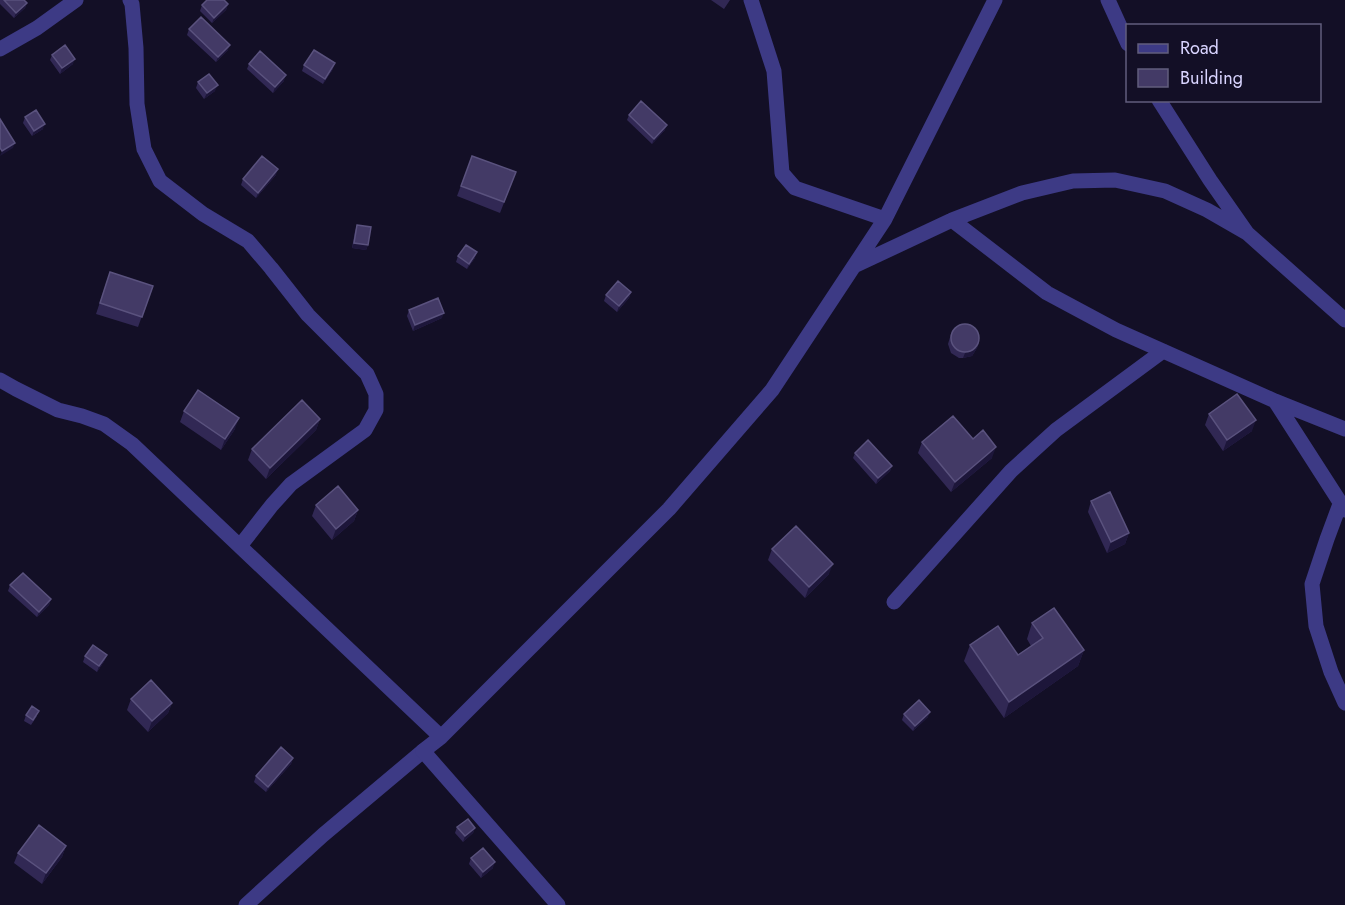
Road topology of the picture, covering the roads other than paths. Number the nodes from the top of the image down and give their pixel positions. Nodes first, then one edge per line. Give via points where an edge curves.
1 (76, 0) edge
2 (130, 0) edge
3 (751, 0) edge
4 (995, 0) edge
5 (1108, 0) edge
6 (1126, 41) edge
7 (0, 49) edge
8 (1159, 102) edge
9 (885, 219) junction
10 (952, 220) junction
11 (1247, 233) junction
12 (854, 266) junction
13 (1345, 320) edge
14 (1163, 351) junction
15 (0, 380) edge
16 (1275, 401) junction
17 (1345, 429) edge
18 (1343, 507) edge
19 (240, 546) junction
20 (894, 602) dead end
21 (1345, 703) edge
22 (441, 737) junction
23 (423, 751) junction
24 (246, 905) edge
25 (558, 905) edge

1 - 7 street
2 - 19 street via 144,150 160,181 248,242 308,315 367,374 376,394 376,411 365,430 291,484
3 - 9 street via 774,71 782,173 795,188
4 - 9 street
5 - 6 street
8 - 11 street
9 - 12 street
10 - 11 street via 1022,193 1073,181 1115,180 1165,191
10 - 12 street
10 - 14 street via 1047,293
11 - 13 street
12 - 22 street via 772,390 684,492
14 - 16 street
14 - 20 street via 1056,430 1011,471
15 - 19 street via 57,410 104,424 132,444
16 - 17 street
16 - 18 street
18 - 21 street via 1312,584 1316,626
19 - 22 street
22 - 23 street
23 - 24 street
23 - 25 street

